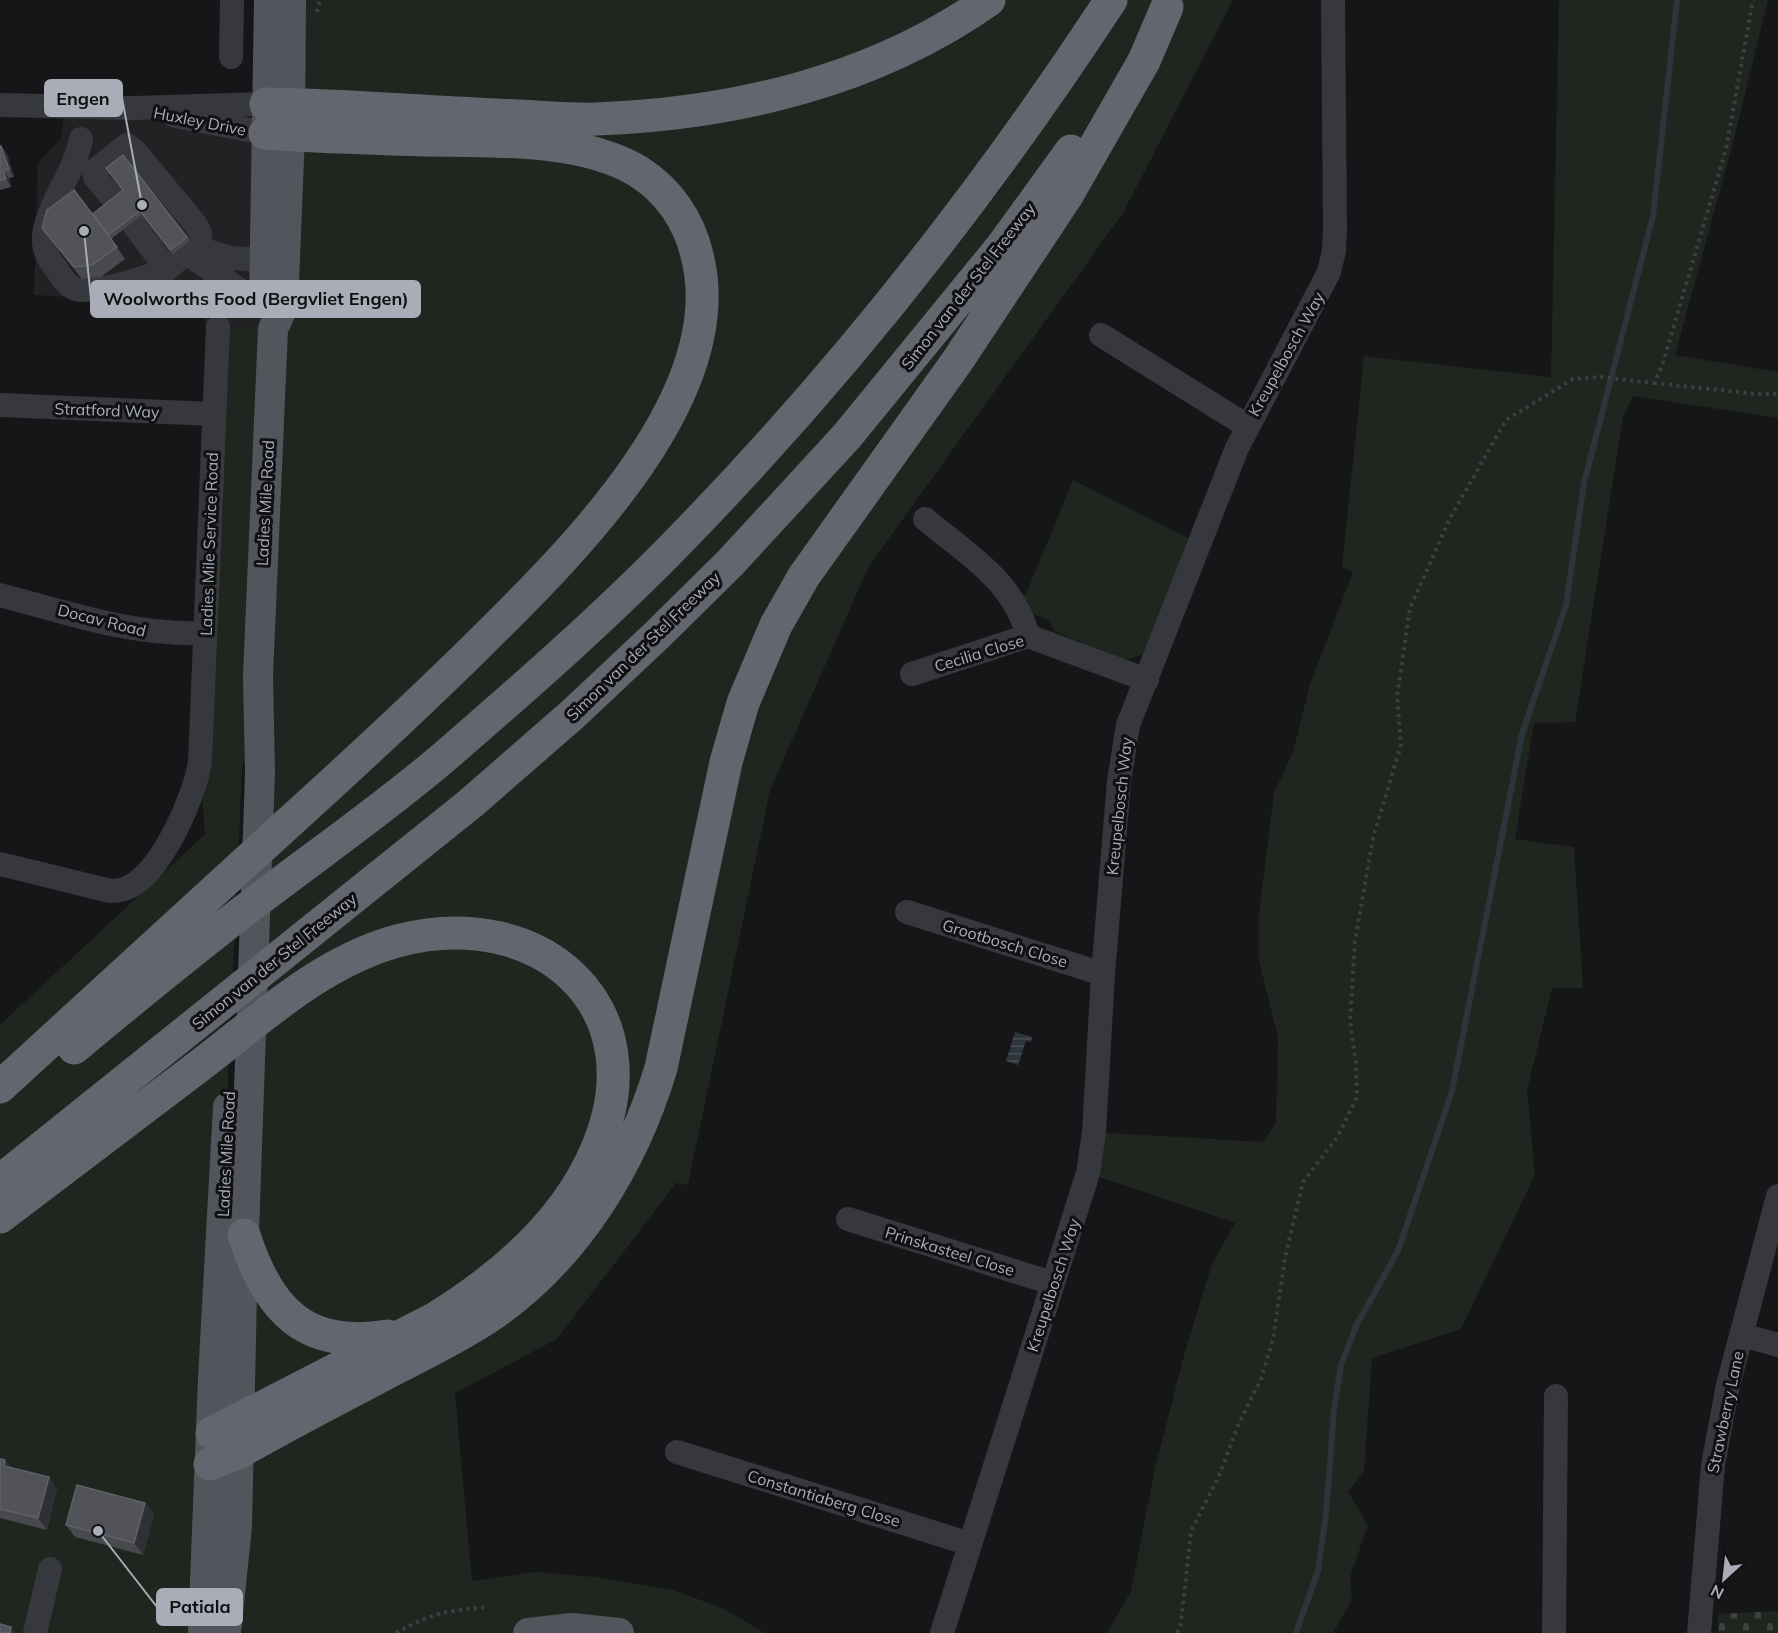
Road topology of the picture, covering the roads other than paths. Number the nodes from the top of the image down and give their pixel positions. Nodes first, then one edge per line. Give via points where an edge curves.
1 (232, 0) edge
2 (269, 0) edge
3 (291, 0) edge
4 (989, 0) edge
5 (1111, 0) edge
6 (1333, 0) edge
7 (1169, 3) edge
8 (231, 57) dead end
9 (0, 105) edge
10 (80, 108) junction
11 (278, 119) junction
12 (81, 139) junction
13 (101, 164) junction
14 (116, 202) edge
15 (134, 225) dead end
16 (191, 250) junction
17 (264, 260) junction
18 (167, 269) junction
19 (268, 318) junction
20 (218, 327) dead end
21 (1101, 335) dead end
22 (0, 405) edge
23 (214, 414) junction
24 (1247, 426) junction
25 (925, 519) dead end
26 (0, 595) edge
27 (205, 633) junction
28 (1028, 636) junction
29 (912, 674) dead end
30 (1147, 680) junction
31 (0, 864) edge
32 (907, 912) dead end
33 (1103, 974) junction
34 (239, 1075) junction
35 (0, 1087) edge
36 (0, 1108) edge
37 (0, 1181) edge
38 (1778, 1196) edge
39 (0, 1217) edge
40 (848, 1219) dead end
41 (244, 1235) junction
42 (1052, 1284) junction
43 (405, 1334) junction
44 (1742, 1335) junction
45 (1778, 1345) edge
46 (1556, 1396) dead end
47 (225, 1443) junction
48 (677, 1452) dead end
49 (970, 1544) junction
50 (50, 1569) dead end
51 (232, 1569) junction
52 (35, 1633) edge
53 (203, 1633) edge
54 (226, 1633) edge
55 (243, 1633) edge
56 (528, 1633) edge
57 (619, 1633) edge
58 (942, 1633) edge
59 (1554, 1633) edge
60 (1700, 1633) edge

1 - 8 street
2 - 11 main road, Ladies Mile Road
3 - 11 main road, Ladies Mile Road
4 - 11 highway via 908,47 846,74 706,111 594,119 407,112
5 - 36 highway via 1057,82 947,232 813,397 678,542 439,761 229,922
6 - 24 street, Kreupelbosch Way via 1334,251 1315,303
7 - 37 highway, Simon van der Stel Freeway via 1119,82 996,254 854,428 730,563 573,714 471,802
7 - 47 highway via 1144,61 1054,215 958,360 804,576 776,625 743,703 726,762 651,1101 624,1163 601,1200 552,1263 494,1313 435,1348
9 - 10 street, Huxley Drive
10 - 11 street, Huxley Drive
10 - 12 street
11 - 17 main road, Ladies Mile Road
11 - 19 main road, Ladies Mile Road via 283,307
11 - 35 highway via 566,148 606,157 638,171 681,212 693,238 703,276 702,312 692,355 649,451 624,488 561,561 414,708
12 - 13 street
12 - 18 street via 74,165 45,227 46,255 65,281 80,290
13 - 14 street via 94,174
13 - 16 street via 123,147 131,147 199,230 200,241
15 - 18 street
16 - 17 street
16 - 18 street
16 - 19 street
17 - 19 main road, Ladies Mile Road
19 - 34 main road, Ladies Mile Road via 258,676
20 - 23 street, Ladies Mile Service Road
21 - 24 street
22 - 23 street, Stratford Way
23 - 27 street, Ladies Mile Service Road
24 - 30 street, Kreupelbosch Way
25 - 28 street via 1005,587 1022,613
26 - 27 street, Docav Road via 129,628 170,634
27 - 31 street, Ladies Mile Service Road via 200,762 194,794 141,879 125,889 110,891
28 - 29 street, Cecilia Close
28 - 30 street, Cecilia Close
30 - 33 street, Kreupelbosch Way via 1128,725 1122,753
32 - 33 street, Grootbosch Close
33 - 42 street, Kreupelbosch Way via 1088,1173
34 - 41 main road, Ladies Mile Road
34 - 47 main road, Ladies Mile Road
38 - 44 street, Strawberry Lane
39 - 43 highway via 296,991 362,954 397,941 456,933 530,946 561,965 586,989 602,1019 612,1049 614,1083 608,1116 578,1185 523,1252 466,1299
40 - 42 street, Prinskasteel Close
41 - 43 highway via 254,1267 265,1285 286,1314 301,1326 347,1339
41 - 47 main road, Ladies Mile Road
42 - 49 street, Kreupelbosch Way
43 - 47 highway
44 - 45 street
44 - 60 street, Strawberry Lane via 1713,1465
46 - 59 street
47 - 51 main road, Ladies Mile Road via 237,1526
47 - 53 main road, Ladies Mile Road
48 - 49 street, Constantiaberg Close
49 - 58 street, Kreupelbosch Way
50 - 52 street
51 - 54 main road, Ladies Mile Road
51 - 55 main road
56 - 57 main road via 572,1628

